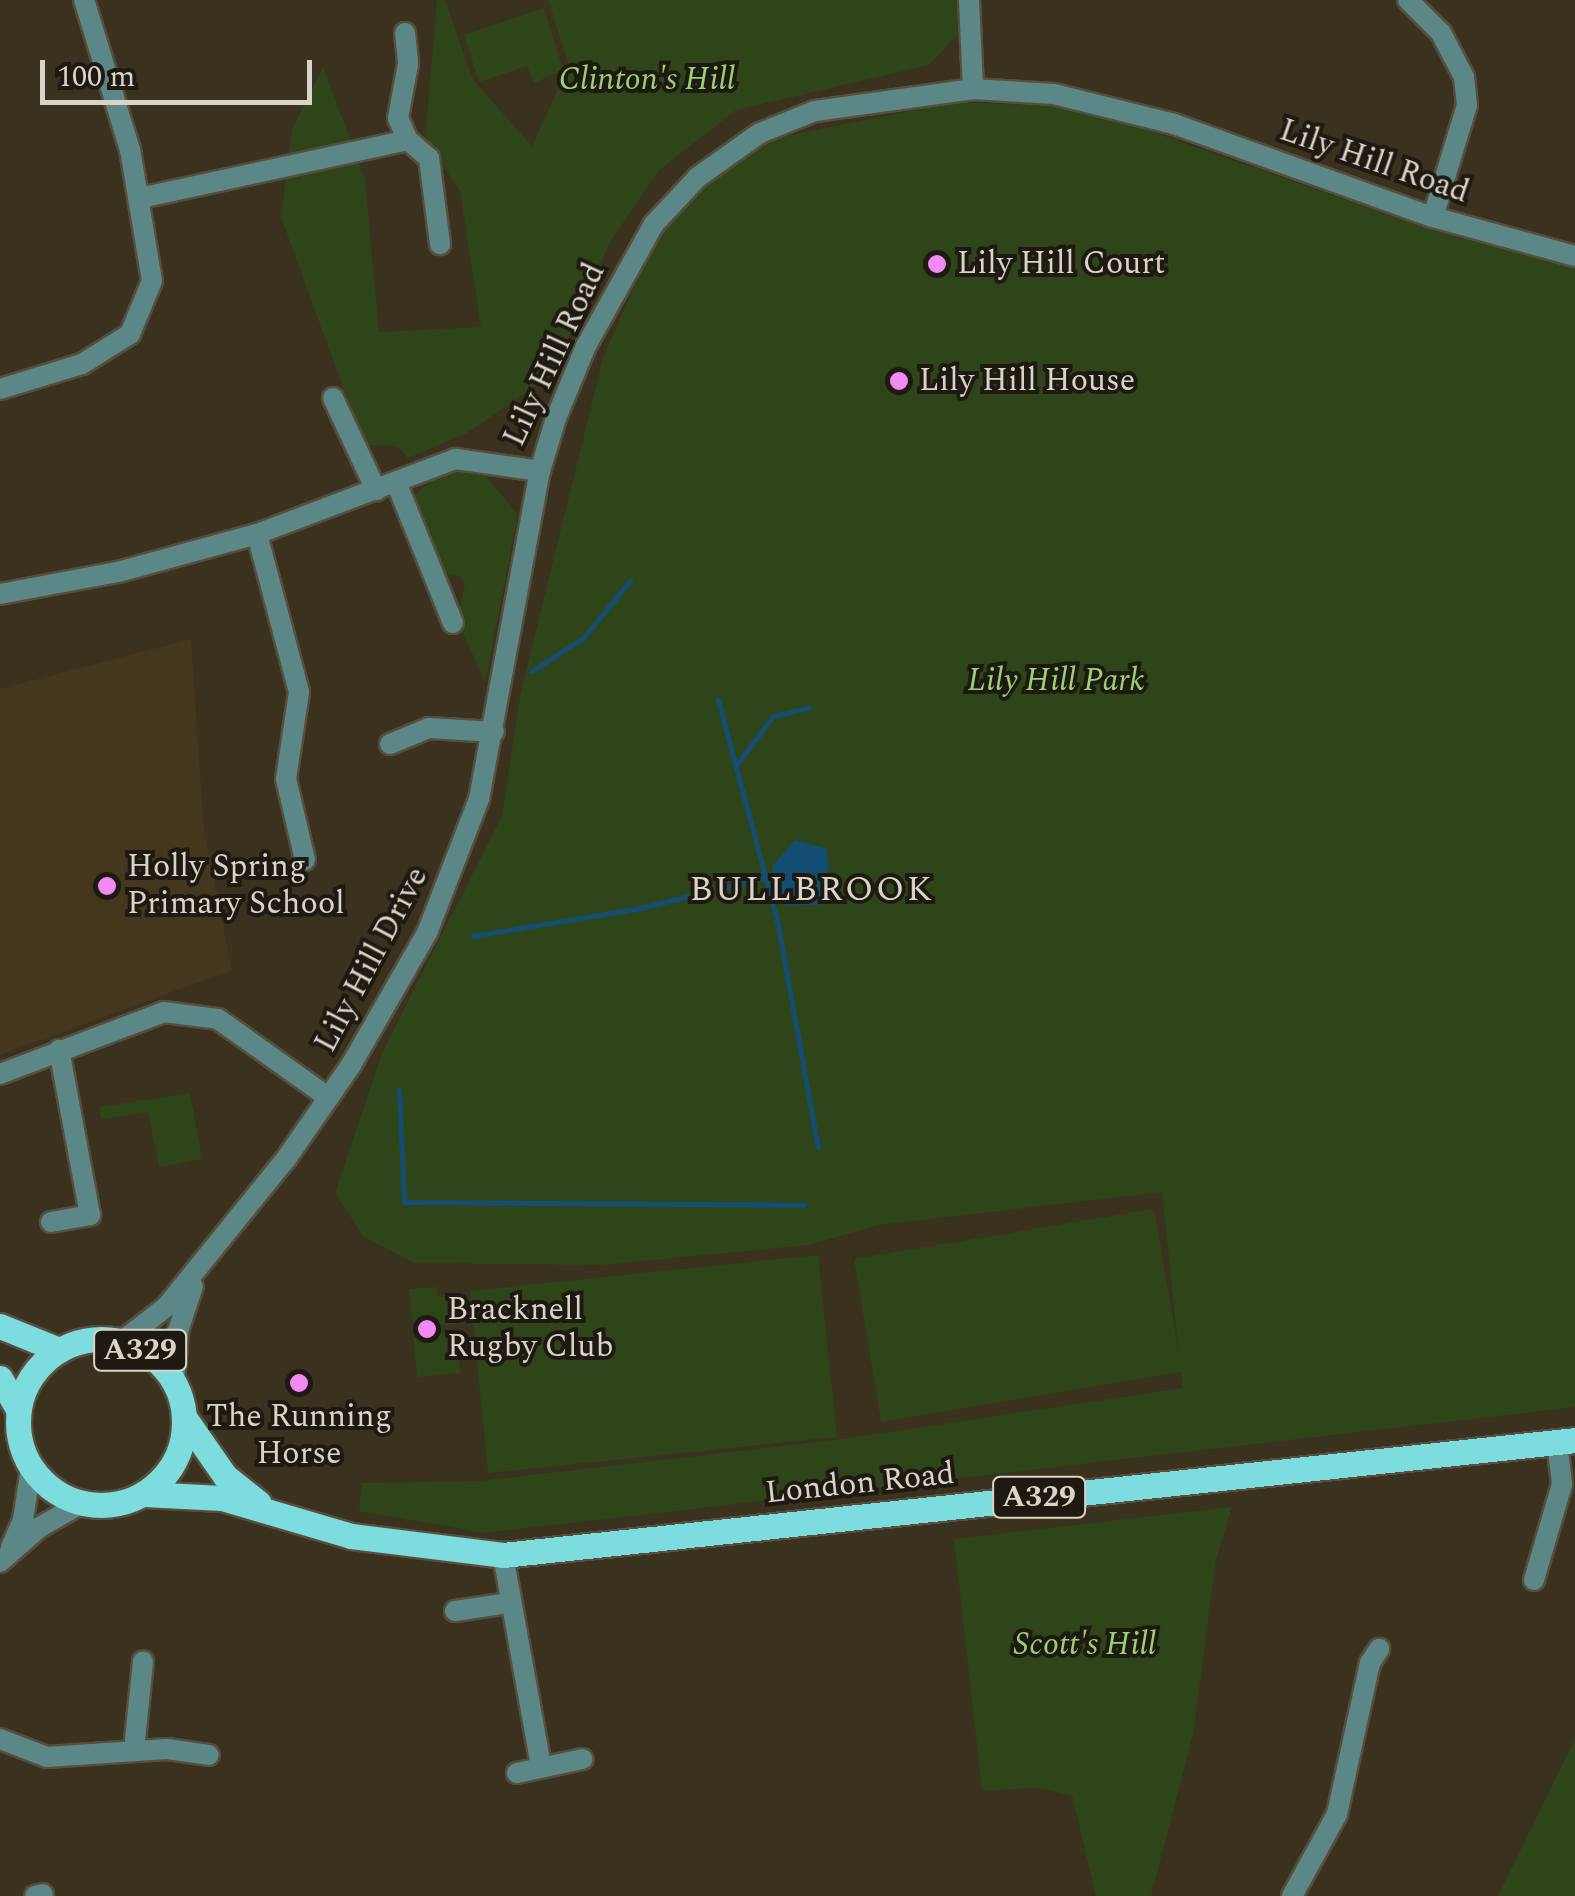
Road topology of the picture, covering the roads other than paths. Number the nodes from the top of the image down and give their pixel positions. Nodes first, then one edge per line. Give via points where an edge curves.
1 (84, 0) edge
2 (969, 0) edge
3 (1408, 0) edge
4 (406, 33) dead end
5 (974, 89) junction
6 (408, 140) junction
7 (140, 198) junction
8 (1433, 217) junction
9 (440, 244) dead end
10 (1575, 256) edge
11 (0, 389) edge
12 (333, 398) dead end
13 (540, 471) junction
14 (396, 482) junction
15 (376, 490) junction
16 (257, 534) junction
17 (0, 594) edge
18 (453, 623) dead end
19 (494, 732) junction
20 (390, 744) dead end
21 (305, 860) dead end
22 (59, 1050) junction
23 (0, 1074) edge
24 (329, 1098) junction
25 (52, 1222) dead end
26 (205, 1262) junction
27 (0, 1326) edge
28 (121, 1342) junction
29 (59, 1350) junction
30 (0, 1378) edge
31 (174, 1382) junction
32 (18, 1409) junction
33 (184, 1417) junction
34 (1566, 1441) edge
35 (30, 1468) junction
36 (144, 1494) junction
37 (82, 1504) junction
38 (274, 1513) junction
39 (1565, 1524) edge
40 (502, 1555) junction
41 (3, 1560) edge
42 (1534, 1580) dead end
43 (509, 1603) junction
44 (455, 1611) dead end
45 (1379, 1649) dead end
46 (143, 1661) dead end
47 (0, 1739) edge
48 (134, 1750) junction
49 (208, 1754) dead end
50 (582, 1759) dead end
51 (542, 1767) junction
52 (517, 1773) dead end
53 (1292, 1896) edge

1 - 7 street
2 - 5 street
3 - 8 street via 1441,33 1464,77 1467,105
4 - 6 street via 398,118
5 - 8 street, Lily Hill Road via 1117,106
5 - 13 street, Lily Hill Road via 815,111 760,132 698,177 654,224 603,312 571,377
6 - 7 street
6 - 9 street via 429,158
7 - 11 street via 152,281 130,334 82,364
8 - 10 street, Lily Hill Road
12 - 15 street
13 - 14 street, Lily Hill Road via 467,458
13 - 19 street, Lily Hill Drive
14 - 15 street, Lily Hill Road
14 - 18 street
15 - 16 street, Lily Hill Road
16 - 17 street, Lily Hill Road via 118,572
16 - 21 street via 299,692 286,779
19 - 20 street via 429,728
19 - 24 street, Lily Hill Drive via 468,836 427,933
22 - 23 street
22 - 24 street via 164,1012 218,1019
22 - 25 street via 90,1215
24 - 26 street, Lily Hill Drive
26 - 28 street, Lily Hill Drive via 166,1307
26 - 31 street, Lily Hill Drive via 182,1311
27 - 29 main road, A329
28 - 29 main road, A329
28 - 31 main road, A329 via 155,1359
29 - 32 main road, A329 via 30,1377
30 - 32 main road
31 - 33 main road, A329
32 - 35 main road via 19,1443
33 - 36 main road, A329 via 176,1463
33 - 38 main road, London Road / A329 via 225,1476
34 - 39 street
34 - 40 main road, London Road / A329
35 - 37 main road via 46,1486
35 - 41 street via 23,1520
36 - 37 main road, A329
36 - 38 main road, London Road / A329 via 222,1498
37 - 41 street
38 - 40 main road, London Road / A329 via 363,1539
39 - 42 street
40 - 43 street
43 - 44 street
43 - 51 street
45 - 53 street via 1370,1663 1337,1814
46 - 48 street
47 - 48 street via 48,1757
48 - 49 street
50 - 51 street
51 - 52 street

